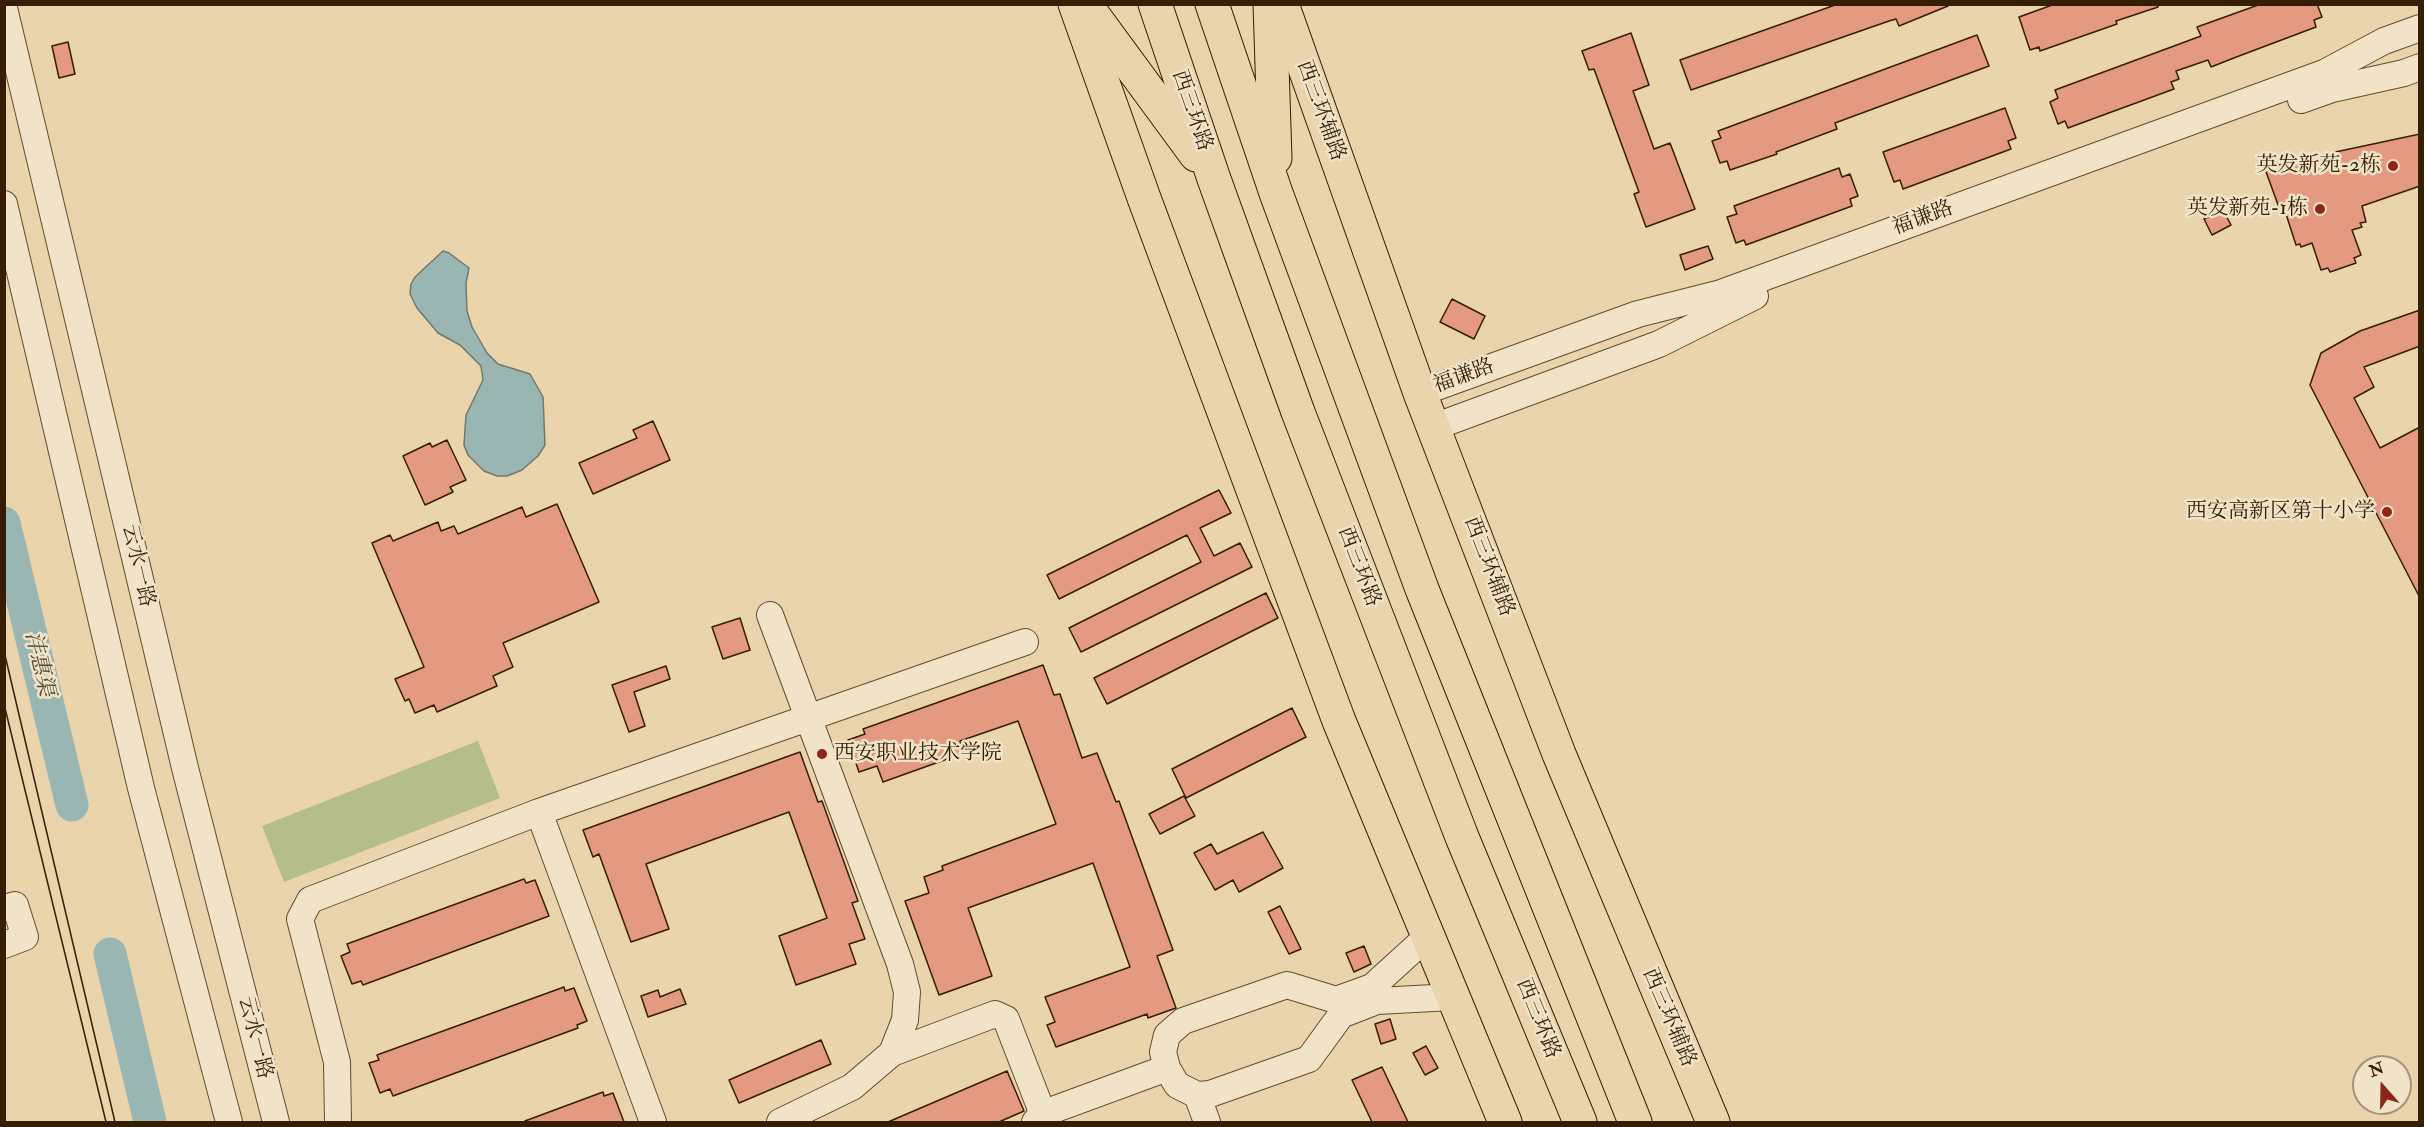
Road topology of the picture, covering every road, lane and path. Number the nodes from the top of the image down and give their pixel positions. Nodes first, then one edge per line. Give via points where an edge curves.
1 (1075, 4) edge
2 (1084, 4) edge
3 (1155, 4) edge
4 (1212, 4) edge
5 (1270, 4) edge
6 (1282, 4) edge
7 (4, 8) edge
8 (2420, 28) edge
9 (2420, 67) edge
10 (1214, 179) junction
11 (1276, 193) junction
12 (4, 204) edge
13 (1420, 393) junction
14 (1434, 427) junction
15 (770, 615) dead end
16 (1025, 642) dead end
17 (809, 718) junction
18 (539, 812) junction
19 (4, 908) edge
20 (1428, 936) junction
21 (4, 945) edge
22 (1453, 997) junction
23 (892, 1053) junction
24 (1167, 1068) junction
25 (1197, 1095) junction
26 (1041, 1120) edge
27 (229, 1122) edge
28 (276, 1122) edge
29 (338, 1122) edge
30 (653, 1122) edge
31 (786, 1122) edge
32 (1207, 1122) edge
33 (1504, 1122) edge
34 (1580, 1122) edge
35 (1635, 1122) edge
36 (1713, 1122) edge

1 - 20 main road via 1339,721
2 - 10 main road
3 - 10 main road, 西三环路
4 - 11 main road
5 - 11 main road
6 - 13 main road, 西三环辅路
7 - 28 street, 云水一路 via 183,760
8 - 13 street, 福谦路 via 2384,41 2324,73 1721,293 1638,314
9 - 14 street, 福谦路 via 2332,89 1743,301 1659,344
10 - 34 main road, 西三环路 via 1298,412 1457,825
11 - 35 main road via 1422,588
12 - 27 street via 141,788
13 - 14 main road, 西三环辅路
14 - 36 main road, 西三环辅路 via 1559,754
15 - 17 street
16 - 17 street
17 - 18 street
17 - 23 street via 900,964 907,993 905,1020
18 - 29 street via 310,900 300,919 337,1062
18 - 30 street
19 - 21 street via 15,905 25,937
20 - 22 main road
20 - 24 street via 1372,987 1336,1000 1287,985 1183,1021 1167,1035 1163,1052
22 - 25 street via 1377,1001 1341,1015 1309,1059 1210,1094
22 - 33 main road
23 - 26 street via 995,1014 1006,1019
23 - 31 street via 852,1087
24 - 25 street via 1177,1085
24 - 26 street
25 - 32 street

